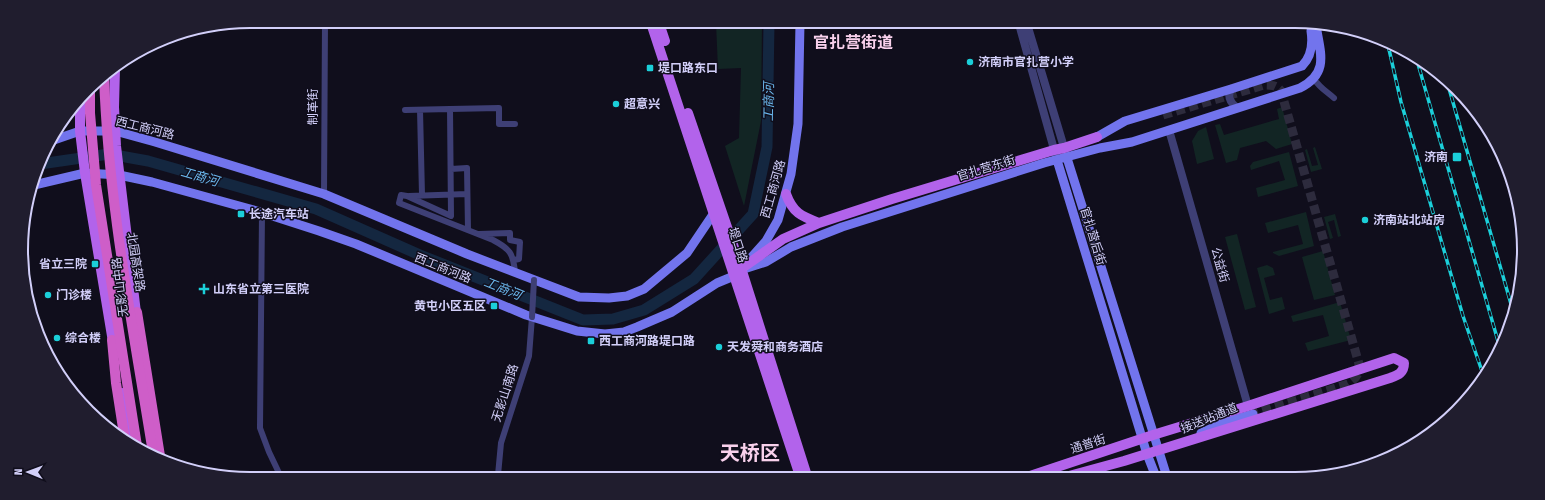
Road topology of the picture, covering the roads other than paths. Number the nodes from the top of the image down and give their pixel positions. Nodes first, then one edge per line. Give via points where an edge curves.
1 (325, 28) edge
2 (653, 28) edge
3 (661, 28) edge
4 (800, 28) edge
5 (1020, 28) edge
6 (1028, 28) edge
7 (1310, 28) edge
8 (1317, 29) edge
9 (115, 74) edge
10 (1314, 79) junction
11 (104, 83) edge
12 (1231, 90) junction
13 (90, 96) edge
14 (1334, 98) dead end
15 (80, 108) edge
16 (1236, 108) junction
17 (450, 109) junction
18 (405, 110) dead end
19 (420, 110) junction
20 (1163, 115) tunnel mouth
21 (515, 124) dead end
22 (80, 130) junction
23 (1169, 130) junction
24 (116, 134) junction
25 (1097, 137) junction
26 (58, 138) edge
27 (1054, 150) junction
28 (1066, 153) junction
29 (1057, 160) junction
30 (451, 169) junction
31 (85, 170) junction
32 (119, 170) junction
33 (39, 184) edge
34 (324, 194) junction
35 (451, 194) junction
36 (467, 194) junction
37 (786, 194) junction
38 (422, 195) junction
39 (407, 196) junction
40 (716, 209) junction
41 (262, 212) junction
42 (451, 216) junction
43 (819, 223) junction
44 (452, 224) junction
45 (468, 230) junction
46 (476, 234) junction
47 (514, 260) junction
48 (733, 261) junction
49 (744, 267) junction
50 (515, 272) junction
51 (731, 277) junction
52 (534, 280) junction
53 (137, 312) junction
54 (532, 317) junction
55 (112, 340) junction
56 (1250, 410) junction
57 (124, 433) edge
58 (1153, 435) junction
59 (130, 437) edge
60 (1142, 438) junction
61 (136, 440) edge
62 (1174, 445) junction
63 (153, 450) edge
64 (154, 450) edge
65 (1157, 450) junction
66 (159, 452) edge
67 (1147, 454) junction
68 (279, 472) edge
69 (498, 472) edge
70 (799, 472) edge
71 (806, 472) edge
72 (1042, 472) edge
73 (1083, 472) edge
74 (1154, 472) edge
75 (1165, 472) edge

1 - 34 street, 制革街
2 - 40 main road, 堤口路
3 - 40 main road, 堤口路
4 - 37 main road, 西工商河路 via 798,124 794,162
5 - 27 street, 官扎营后街
6 - 28 street, 官扎营后街
7 - 12 main road, 官扎营东街 via 1311,51 1302,66
8 - 10 main road via 1320,65
9 - 24 main road, 无影山中路
10 - 14 street via 1320,88
10 - 16 main road, 官扎营东街 via 1300,88
11 - 63 highway, 北园高架路, bridge via 114,202
12 - 16 street via 1229,100
12 - 25 main road, 官扎营东街 via 1125,121
13 - 61 highway, bridge via 96,185
15 - 22 main road, 无影山中路
16 - 23 main road, 官扎营东街
17 - 19 street
17 - 21 street via 499,108 499,124
17 - 30 street
18 - 19 street
19 - 38 street
20 - 25 main road
22 - 24 main road, 西工商河路
22 - 26 main road, 西工商河路
22 - 31 main road, 无影山中路
23 - 28 main road, 官扎营东街 via 1132,142
23 - 56 street, 公益街
24 - 32 main road, 无影山中路
24 - 34 main road, 西工商河路
25 - 28 main road, 官扎营东街
27 - 28 main road, 官扎营东街
27 - 29 street, 官扎营后街
27 - 43 main road, 官扎营东街
28 - 29 main road, 官扎营东街
28 - 58 main road, 官扎营后街
29 - 49 main road, 官扎营东街 via 821,234 791,247 766,262
29 - 60 main road, 官扎营后街
30 - 35 street
30 - 36 street via 467,168
31 - 32 main road, 西工商河路
31 - 33 main road, 西工商河路
31 - 55 main road, 无影山中路
32 - 41 main road, 西工商河路 via 152,182
32 - 53 main road, 无影山中路
34 - 50 main road, 西工商河路
35 - 36 street
35 - 38 street
35 - 42 street
36 - 45 street
37 - 43 main road via 790,205 799,215
37 - 49 main road, 西工商河路 via 778,220 766,241
38 - 39 street
39 - 42 street
39 - 44 street via 401,195 399,203
40 - 48 main road, 堤口路
40 - 52 main road, 西工商河路 via 687,253 644,289 627,296 579,297
41 - 54 main road, 西工商河路 via 356,244
41 - 68 street via 260,428
42 - 44 street
43 - 49 main road, 官扎营东街 via 783,239
44 - 45 street
45 - 46 street
46 - 47 street via 507,248
46 - 47 street via 510,233 510,240 520,242 519,260
47 - 50 street
48 - 49 main road, 堤口路
48 - 51 main road, 堤口路
49 - 51 main road, 西工商河路
49 - 71 main road, 堤口路
50 - 52 main road, 西工商河路
51 - 54 main road, 西工商河路 via 672,312 624,332 605,334 577,331
51 - 70 main road, 堤口路
52 - 54 street, 无影山南路, bridge
53 - 64 main road, 无影山中路 via 138,339
53 - 66 highway
54 - 69 street, 无影山南路 via 529,356 501,443
55 - 57 highway
55 - 59 main road, 无影山中路
56 - 58 main road, 通普街
56 - 62 main road, 接送站通道
56 - 62 main road, 通普街 via 1394,358 1404,363 1404,369 1400,374
58 - 60 main road, 通普街
58 - 65 main road, 官扎营后街
60 - 67 main road, 官扎营后街
60 - 72 main road, 通普街
62 - 65 main road
65 - 67 main road
65 - 75 main road, 官扎营后街
67 - 73 main road
67 - 74 main road, 官扎营后街

